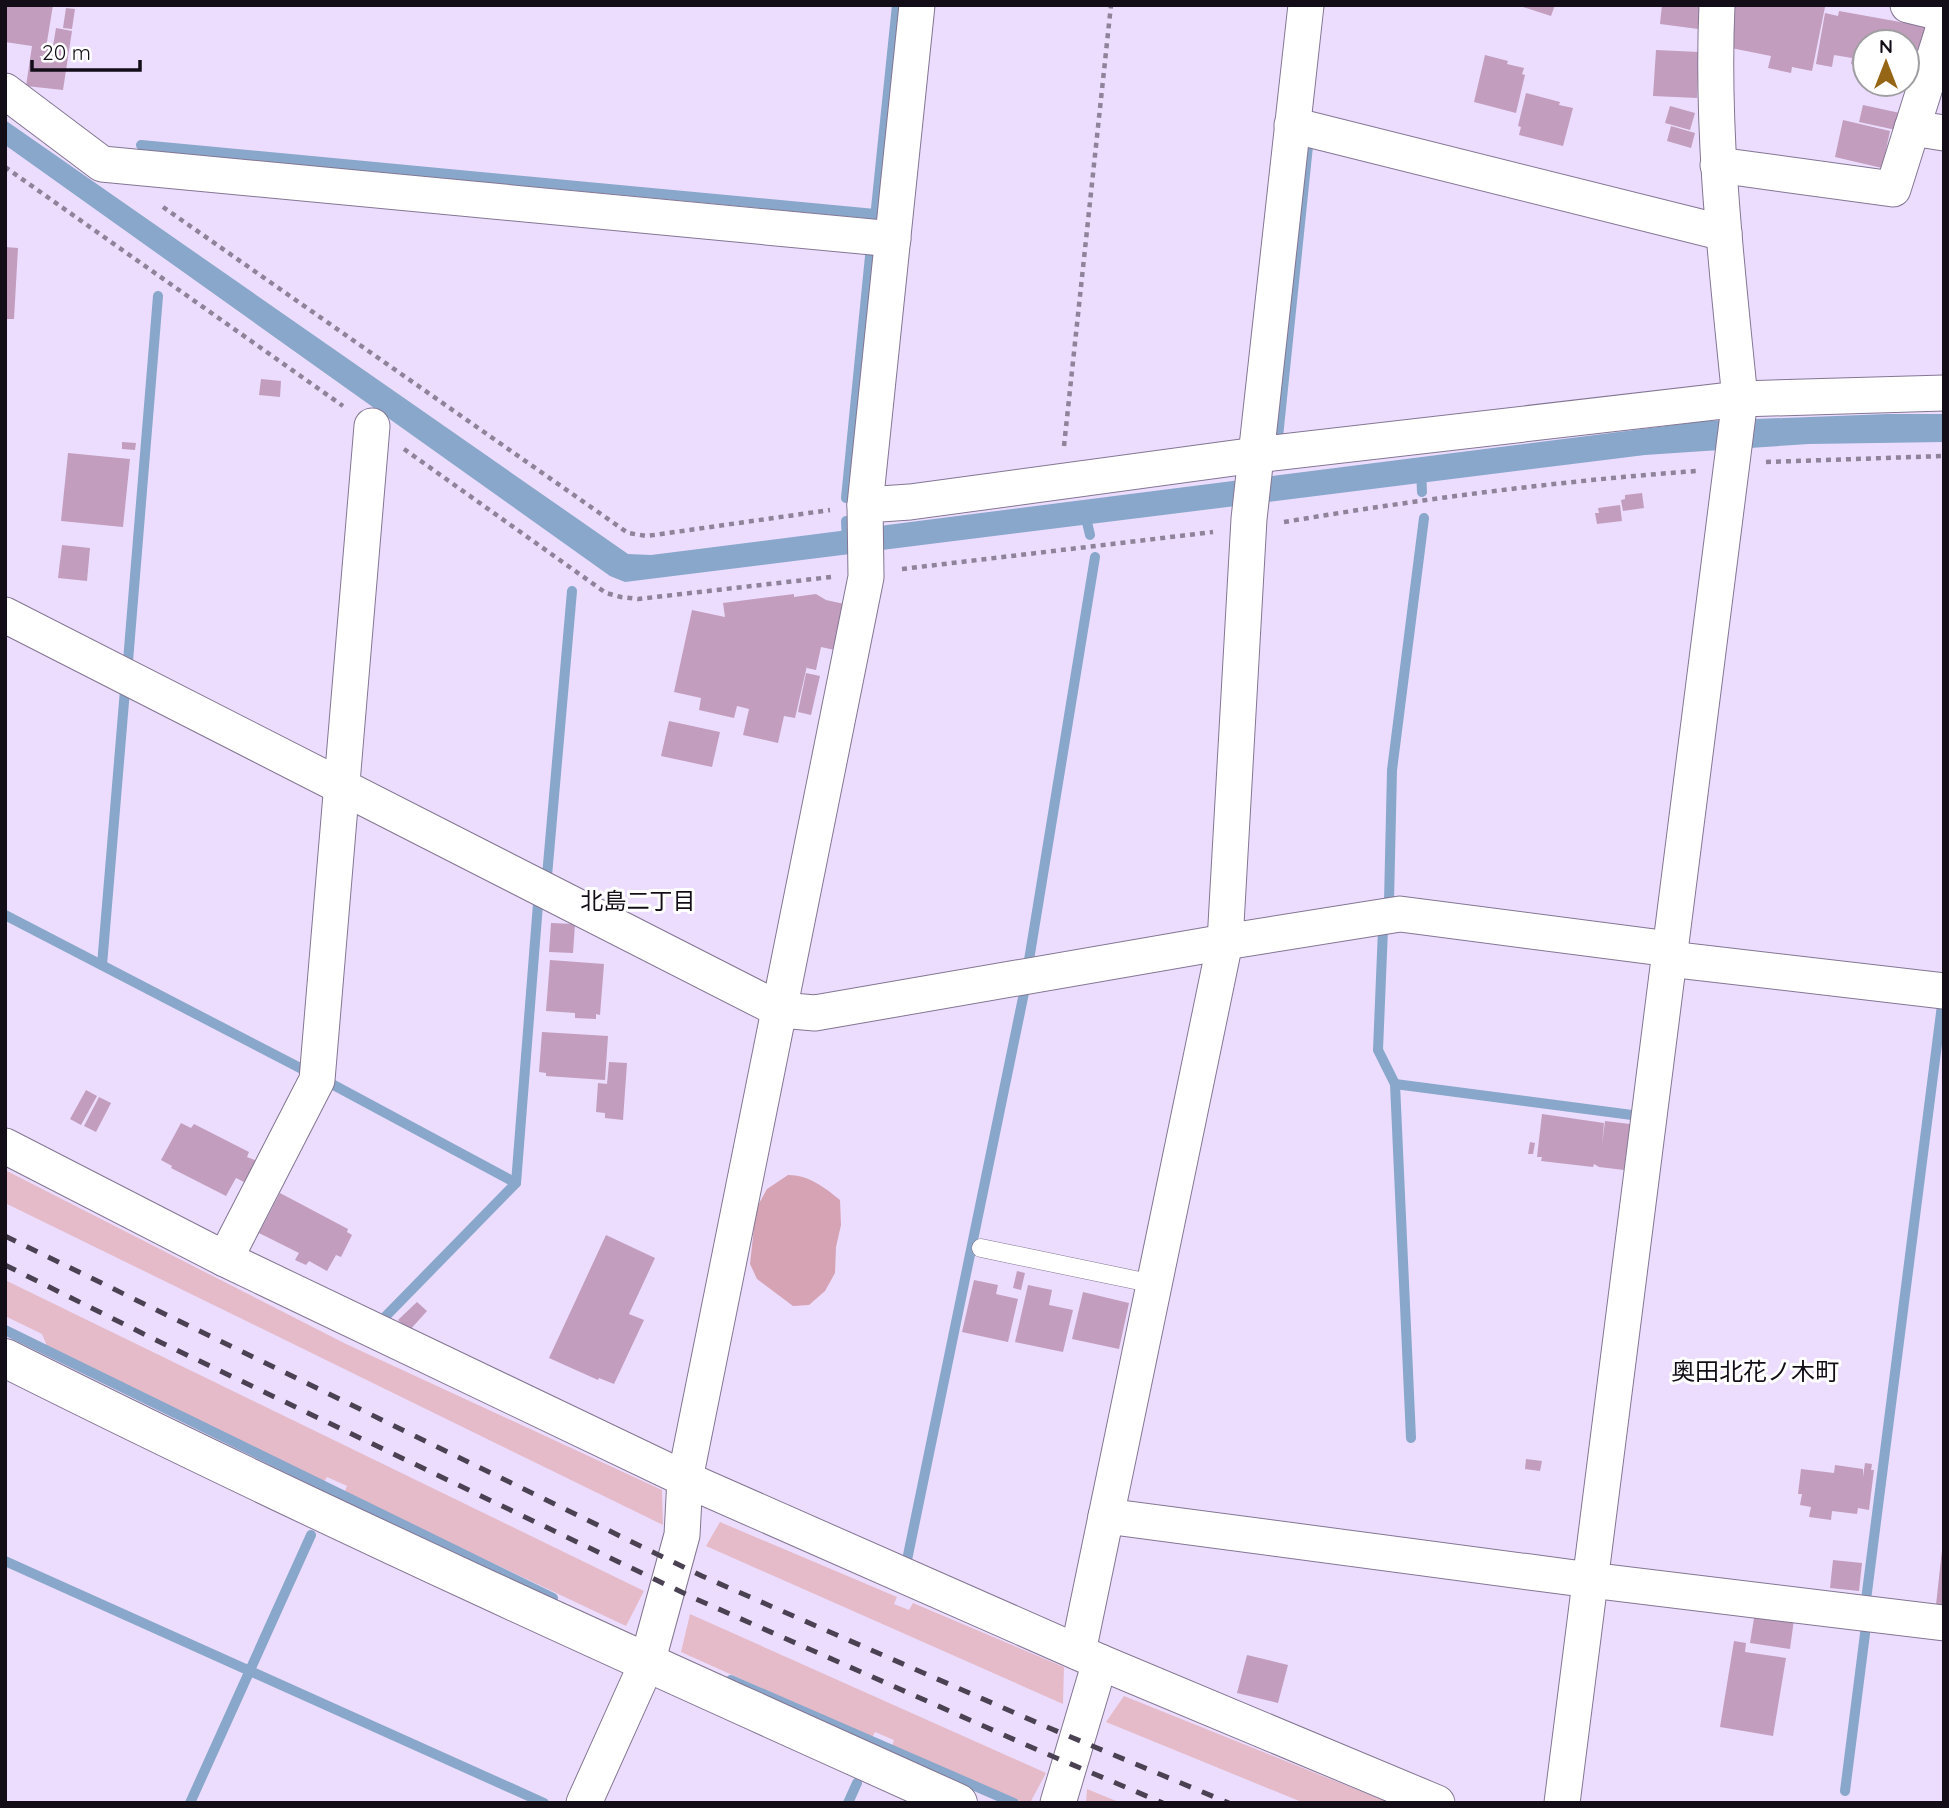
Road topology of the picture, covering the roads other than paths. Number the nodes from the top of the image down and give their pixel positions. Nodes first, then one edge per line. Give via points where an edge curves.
1 (917, 5) edge
2 (1306, 5) edge
3 (1717, 5) edge
4 (1919, 7) edge
5 (5, 91) edge
6 (1293, 125) junction
7 (1928, 130) edge
8 (1718, 165) junction
9 (1724, 233) junction
10 (893, 239) junction
11 (1944, 393) edge
12 (1739, 403) junction
13 (372, 426) dead end
14 (1256, 461) junction
15 (865, 510) junction
16 (5, 615) edge
17 (342, 787) junction
18 (1224, 942) junction
19 (1670, 954) junction
20 (1944, 991) edge
21 (780, 1010) junction
22 (5, 1146) edge
23 (981, 1248) dead end
24 (225, 1259) junction
25 (1154, 1283) junction
26 (5, 1358) edge
27 (685, 1479) junction
28 (1106, 1516) junction
29 (1590, 1580) junction
30 (1944, 1623) edge
31 (1089, 1657) junction
32 (647, 1663) junction
33 (584, 1803) edge
34 (958, 1803) edge
35 (1058, 1803) edge
36 (1437, 1803) edge
37 (1562, 1803) edge

1 - 10 street
2 - 6 street
3 - 8 street
4 - 7 street via 1941,13 1943,30
5 - 10 street via 102,164
6 - 9 street
6 - 14 street
7 - 8 street via 1893,189
8 - 9 street
9 - 12 street
10 - 15 street
11 - 12 street
12 - 14 street
12 - 19 street
13 - 17 street
14 - 15 street via 1060,482
14 - 18 street
15 - 21 street via 866,569
16 - 17 street
17 - 21 street
17 - 24 street via 317,1080
18 - 19 street via 1400,914
18 - 21 street via 815,1013
18 - 25 street
19 - 20 street
19 - 29 street
21 - 27 street
22 - 24 street
23 - 25 lane
24 - 27 street
25 - 28 street
26 - 32 street via 152,1432
27 - 31 street
27 - 32 street via 682,1535
28 - 29 street
28 - 31 street
29 - 30 street
29 - 37 street
31 - 35 street
31 - 36 street
32 - 33 street
32 - 34 street

